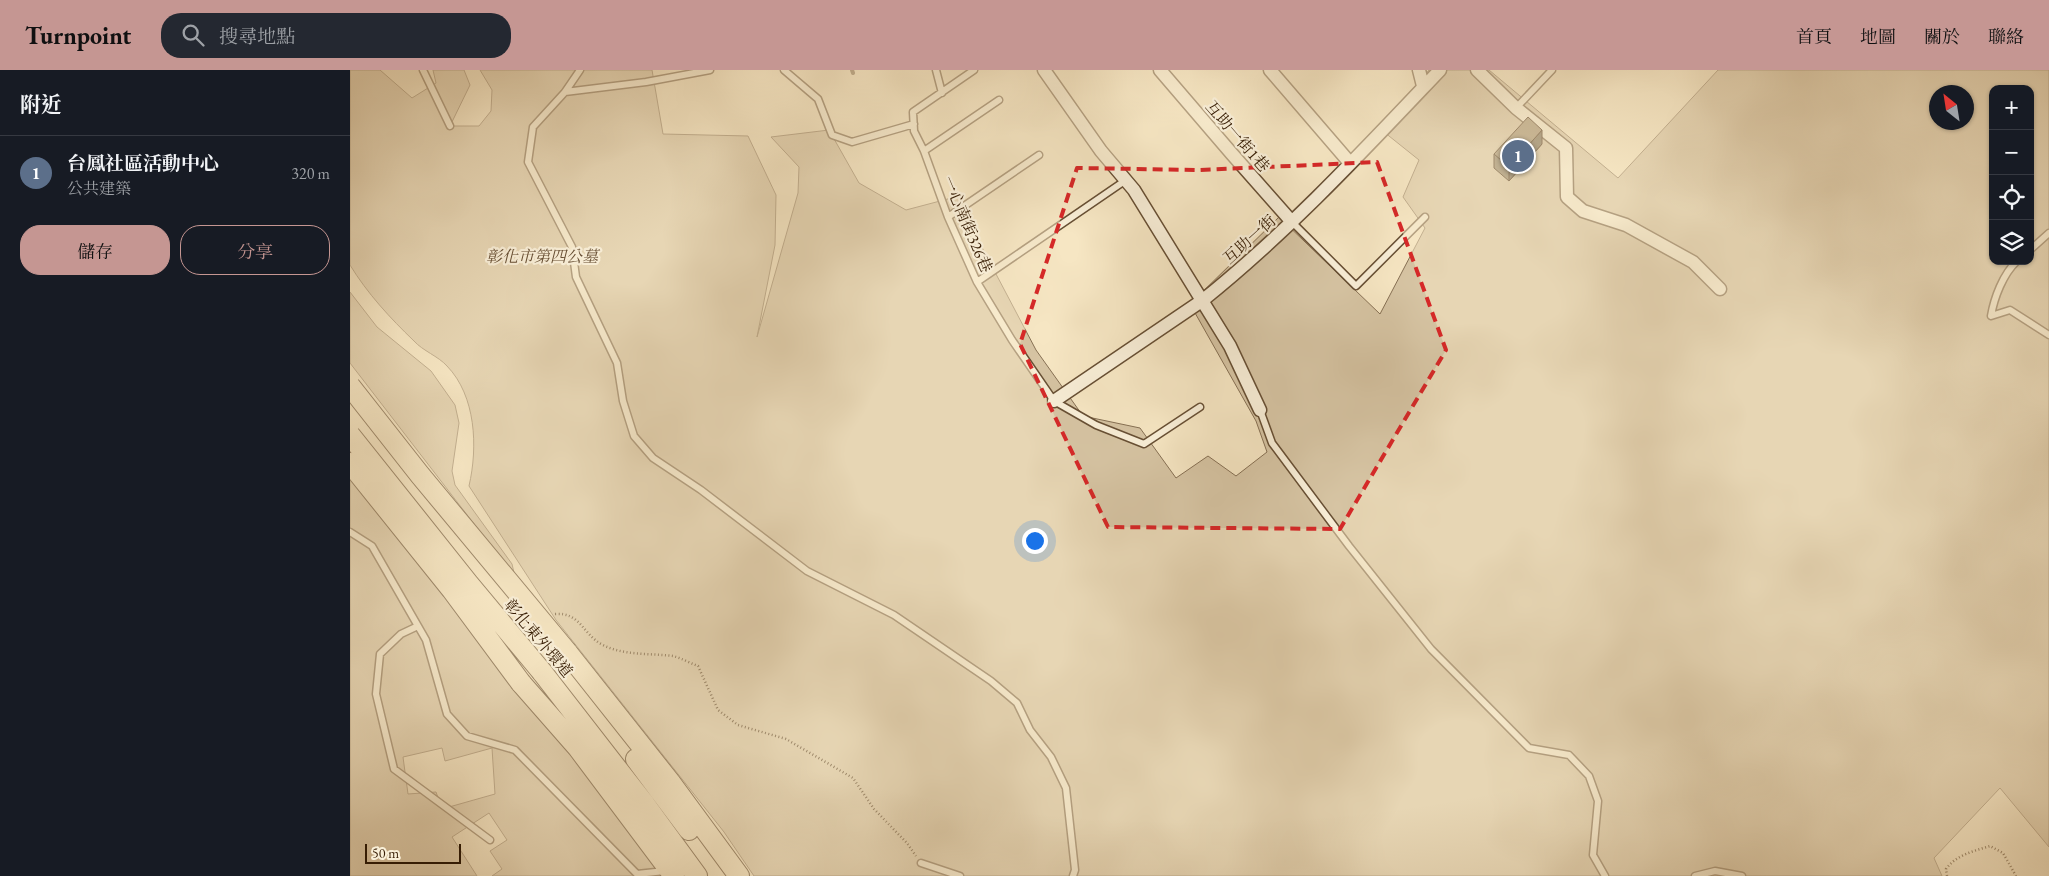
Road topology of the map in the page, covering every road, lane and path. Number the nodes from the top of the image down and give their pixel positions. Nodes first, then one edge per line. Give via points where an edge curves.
1 (423, 70) edge
2 (580, 70) edge
3 (710, 70) edge
4 (784, 70) edge
5 (936, 70) edge
6 (974, 70) edge
7 (1044, 70) edge
8 (1160, 70) edge
9 (1270, 70) edge
10 (1420, 70) edge
11 (1440, 70) edge
12 (1477, 70) edge
13 (1552, 70) edge
14 (1423, 86) junction
15 (565, 92) junction
16 (942, 93) junction
17 (1000, 100) dead end
18 (1516, 108) junction
19 (914, 124) junction
20 (450, 126) dead end
21 (924, 151) junction
22 (1039, 155) dead end
23 (1350, 164) junction
24 (1126, 180) junction
25 (1425, 217) dead end
26 (948, 218) junction
27 (1292, 222) junction
28 (2049, 233) edge
29 (2034, 246) edge
30 (2013, 265) edge
31 (977, 282) junction
32 (1720, 289) dead end
33 (1203, 300) junction
34 (2049, 335) edge
35 (350, 386) edge
36 (1054, 401) junction
37 (350, 404) edge
38 (1200, 407) dead end
39 (1260, 410) joint
40 (350, 436) edge
41 (350, 463) edge
42 (350, 532) edge
43 (555, 614) dead end
44 (418, 626) junction
45 (556, 661) junction
46 (490, 840) dead end
47 (921, 863) joint
48 (672, 873) edge
49 (697, 876) edge
50 (722, 876) edge
51 (739, 876) edge
52 (960, 876) edge
53 (1073, 876) edge
54 (1605, 876) edge
55 (1695, 876) edge
56 (1742, 876) edge
57 (1947, 876) edge
58 (2016, 876) edge

1 - 20 lane
2 - 15 lane
3 - 15 lane
4 - 19 lane via 818,100 832,135 852,142
5 - 16 lane
6 - 16 lane
7 - 24 street via 1101,151
8 - 27 street, 互助一街1巷
9 - 23 street
10 - 14 street
11 - 14 street, 互助一街
12 - 18 street
13 - 18 lane
14 - 23 street, 互助一街
15 - 53 lane via 533,127 528,162 572,247 576,277 617,363 623,402 634,436 653,458 807,571 894,615 991,681 1017,703 1066,788
16 - 19 lane via 913,112
17 - 21 lane
18 - 32 street via 1566,148 1568,197 1582,211 1626,225 1693,262
19 - 21 lane, 一心南街326巷
21 - 26 lane, 一心南街326巷
22 - 26 lane
23 - 27 street, 互助一街
24 - 31 lane
24 - 33 street
25 - 27 lane via 1356,286
26 - 31 lane, 一心南街326巷
27 - 33 street, 互助一街
28 - 29 lane
30 - 34 lane via 1993,303 1991,316 2010,310
31 - 36 lane, 一心南街326巷
33 - 36 street, 互助一街
33 - 39 street via 1230,346
35 - 45 main road, bridge via 468,534
36 - 38 lane via 1096,425 1144,444
37 - 45 main road, 彰化東外環道
39 - 54 lane via 1272,443 1431,649 1529,748 1569,755 1589,776 1598,802 1593,855
40 - 45 main road, 彰化東外環道, bridge via 462,576
41 - 48 main road, bridge via 452,590 521,683 578,748
42 - 44 lane via 372,546
43 - 47 path via 565,613 574,618 600,644 622,652 675,657 698,666 718,710 738,725 786,739 853,778 874,809 907,843
44 - 46 lane via 401,634 380,654 376,694 394,769
44 - 48 lane via 426,640 447,714 467,736 515,750 637,874
45 - 49 main road, 彰化東外環道 via 643,802
45 - 50 main road, 彰化東外環道 via 610,724
45 - 51 main road via 670,782
47 - 52 lane
55 - 56 lane via 1715,871
57 - 58 path via 1946,869 1951,863 1967,853 1990,846 2003,853

